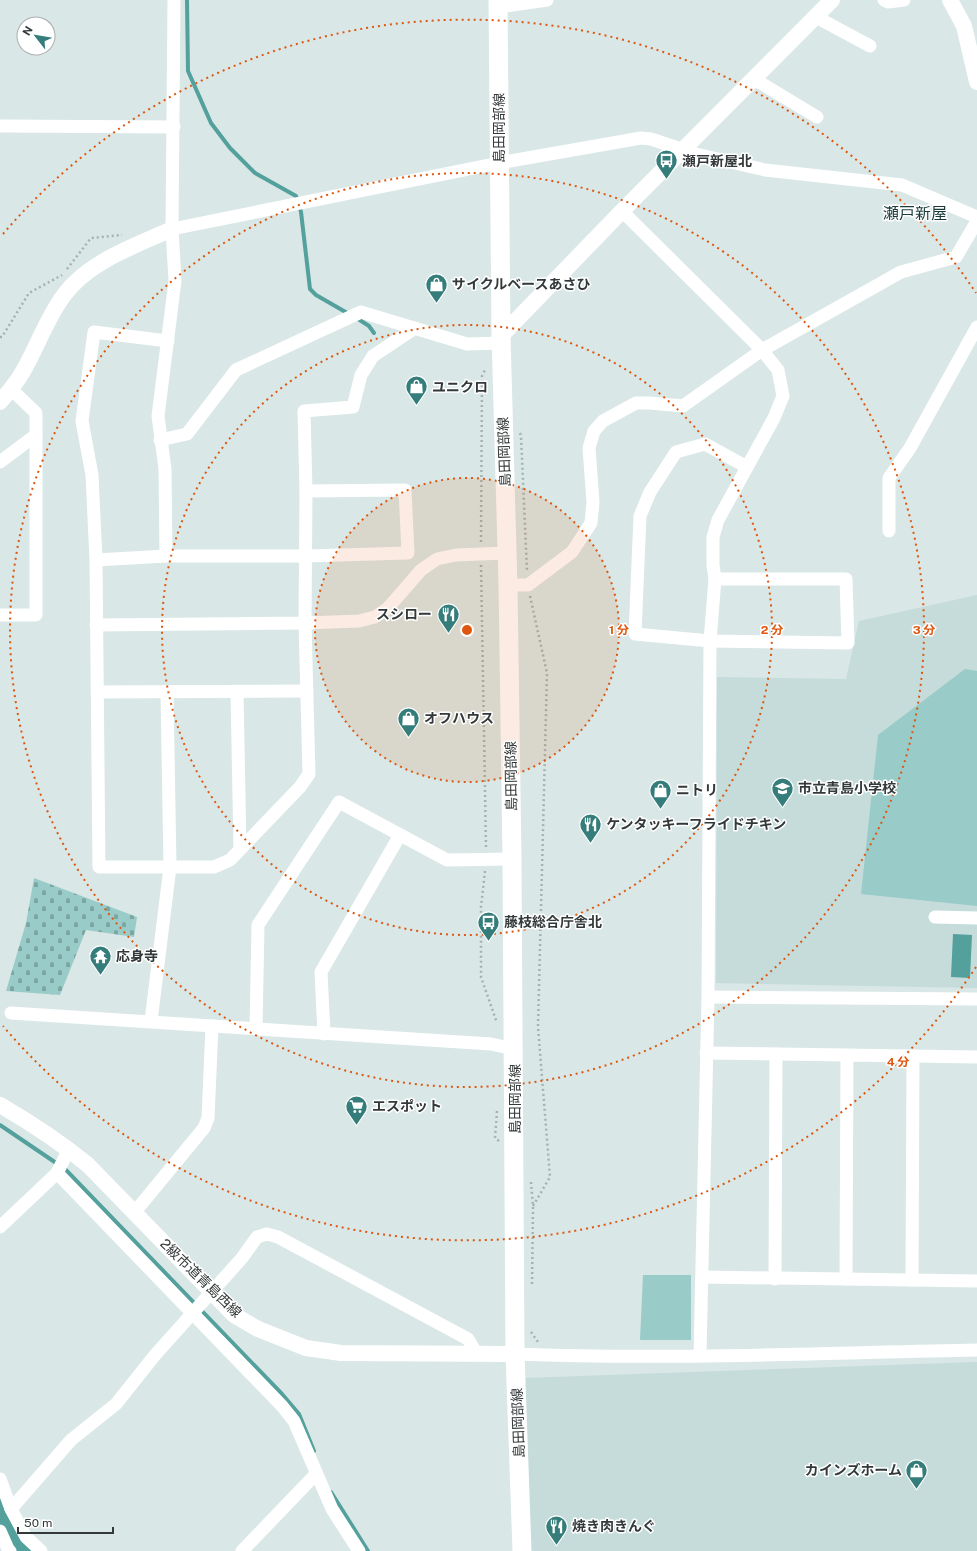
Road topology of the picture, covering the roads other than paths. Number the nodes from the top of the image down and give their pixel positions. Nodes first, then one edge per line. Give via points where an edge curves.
1 (174, 0) edge
2 (547, 0) edge
3 (832, 0) edge
4 (884, 0) edge
5 (904, 0) edge
6 (950, 0) edge
7 (498, 4) edge
8 (816, 17) junction
9 (870, 46) dead end
10 (754, 79) junction
11 (977, 82) edge
12 (817, 117) dead end
13 (0, 126) edge
14 (174, 127) junction
15 (684, 150) junction
16 (499, 163) junction
17 (622, 211) junction
18 (977, 217) edge
19 (977, 221) edge
20 (172, 229) junction
21 (977, 327) edge
22 (415, 328) junction
23 (501, 340) junction
24 (168, 341) junction
25 (762, 350) junction
26 (11, 389) junction
27 (0, 402) edge
28 (36, 435) junction
29 (160, 440) junction
30 (0, 462) edge
31 (747, 467) junction
32 (306, 491) junction
33 (889, 531) dead end
34 (507, 553) junction
35 (166, 556) junction
36 (306, 556) junction
37 (96, 560) junction
38 (715, 579) junction
39 (508, 585) junction
40 (0, 615) edge
41 (305, 623) junction
42 (96, 625) junction
43 (710, 641) junction
44 (307, 691) junction
45 (98, 692) junction
46 (167, 692) junction
47 (237, 692) junction
48 (400, 835) junction
49 (240, 850) junction
50 (512, 860) junction
51 (170, 867) junction
52 (935, 917) dead end
53 (977, 918) edge
54 (708, 996) junction
55 (977, 999) edge
56 (11, 1013) dead end
57 (151, 1021) junction
58 (212, 1026) junction
59 (256, 1029) junction
60 (324, 1034) junction
61 (514, 1048) junction
62 (706, 1052) junction
63 (776, 1054) junction
64 (847, 1055) junction
65 (914, 1057) junction
66 (977, 1057) edge
67 (0, 1105) edge
68 (69, 1150) junction
69 (57, 1172) junction
70 (134, 1213) junction
71 (0, 1227) edge
72 (702, 1277) junction
73 (775, 1278) junction
74 (846, 1279) junction
75 (912, 1280) junction
76 (977, 1281) edge
77 (211, 1292) junction
78 (192, 1313) junction
79 (977, 1350) edge
80 (477, 1354) junction
81 (515, 1354) junction
82 (700, 1355) junction
83 (316, 1474) junction
84 (0, 1480) edge
85 (11, 1509) junction
86 (0, 1531) edge
87 (26, 1537) junction
88 (9, 1551) edge
89 (41, 1551) edge
90 (242, 1551) edge
91 (359, 1551) edge
92 (522, 1551) edge

1 - 14 street
2 - 7 street
3 - 8 street
4 - 5 street
6 - 11 street via 964,26
7 - 16 main road, 島田岡部線
8 - 9 street
8 - 10 street
10 - 12 street
10 - 15 street
13 - 14 street
14 - 20 street
15 - 16 street via 641,138
15 - 17 street
15 - 18 street via 765,170 902,185
16 - 20 street
16 - 23 main road, 島田岡部線
17 - 23 street
17 - 25 street
19 - 25 street via 956,257 901,272
20 - 24 street via 175,280
20 - 26 street via 96,266 80,278 64,294
21 - 33 street via 910,448 889,478
22 - 23 street via 467,344
22 - 29 street via 361,312 236,370 187,434
22 - 32 street via 373,356 361,375 353,407 304,411
23 - 34 main road, 島田岡部線
24 - 29 street via 158,416
24 - 37 street via 94,332 82,420 92,475
25 - 31 street via 778,370 783,396
25 - 39 street via 683,406 636,403 603,421 594,431 589,448 593,502 591,523 572,552 528,585
26 - 27 street
26 - 28 street via 36,413
28 - 30 street
28 - 40 street via 36,615
29 - 35 street via 165,469
31 - 38 street via 718,520 713,537
31 - 43 street via 705,444 676,452 650,492 640,516 635,634
32 - 36 street
32 - 36 street via 405,490 408,553
34 - 39 main road, 島田岡部線
34 - 41 street via 456,555 437,559 421,570 388,608 375,617 359,621
35 - 36 street
35 - 37 street
36 - 41 street
37 - 42 street
38 - 43 street
38 - 43 street via 846,579 848,643
39 - 50 main road, 島田岡部線
41 - 42 street
41 - 44 street
42 - 45 street
43 - 54 street
44 - 47 street
44 - 49 street via 309,774 300,788
45 - 46 street
45 - 51 street via 99,866
46 - 47 street
46 - 51 street
47 - 49 street
48 - 50 street via 447,860
48 - 59 street via 339,802 258,925
48 - 60 street via 321,972
49 - 51 street via 230,860 214,867
50 - 61 main road, 島田岡部線
51 - 57 street
52 - 53 street
54 - 55 street
54 - 62 street
56 - 57 street
57 - 58 street
58 - 59 street
58 - 70 street via 208,1118 204,1128
59 - 60 street
60 - 61 street via 491,1044
61 - 81 main road, 島田岡部線
62 - 63 street
62 - 72 street
63 - 64 street
63 - 73 street
64 - 65 street
64 - 74 street
65 - 66 street
65 - 75 street
67 - 68 street, 2級市道青島西線 via 31,1122
68 - 69 street
68 - 70 street, 2級市道青島西線 via 88,1165
69 - 71 street
69 - 78 street
70 - 77 street, 2級市道青島西線
72 - 73 street
72 - 82 street
73 - 74 street
74 - 75 street
75 - 76 street
77 - 78 street
77 - 80 street, 2級市道青島西線 via 234,1315 306,1348 341,1353
77 - 80 street via 257,1237 268,1234 468,1339
78 - 83 street via 294,1420
78 - 85 street via 116,1404 71,1440
79 - 82 street
80 - 81 street, 2級市道青島西線
81 - 82 street
81 - 92 main road, 島田岡部線
83 - 90 street
83 - 91 street via 332,1509
84 - 85 street
85 - 87 street
86 - 88 street
87 - 88 street
87 - 89 street

